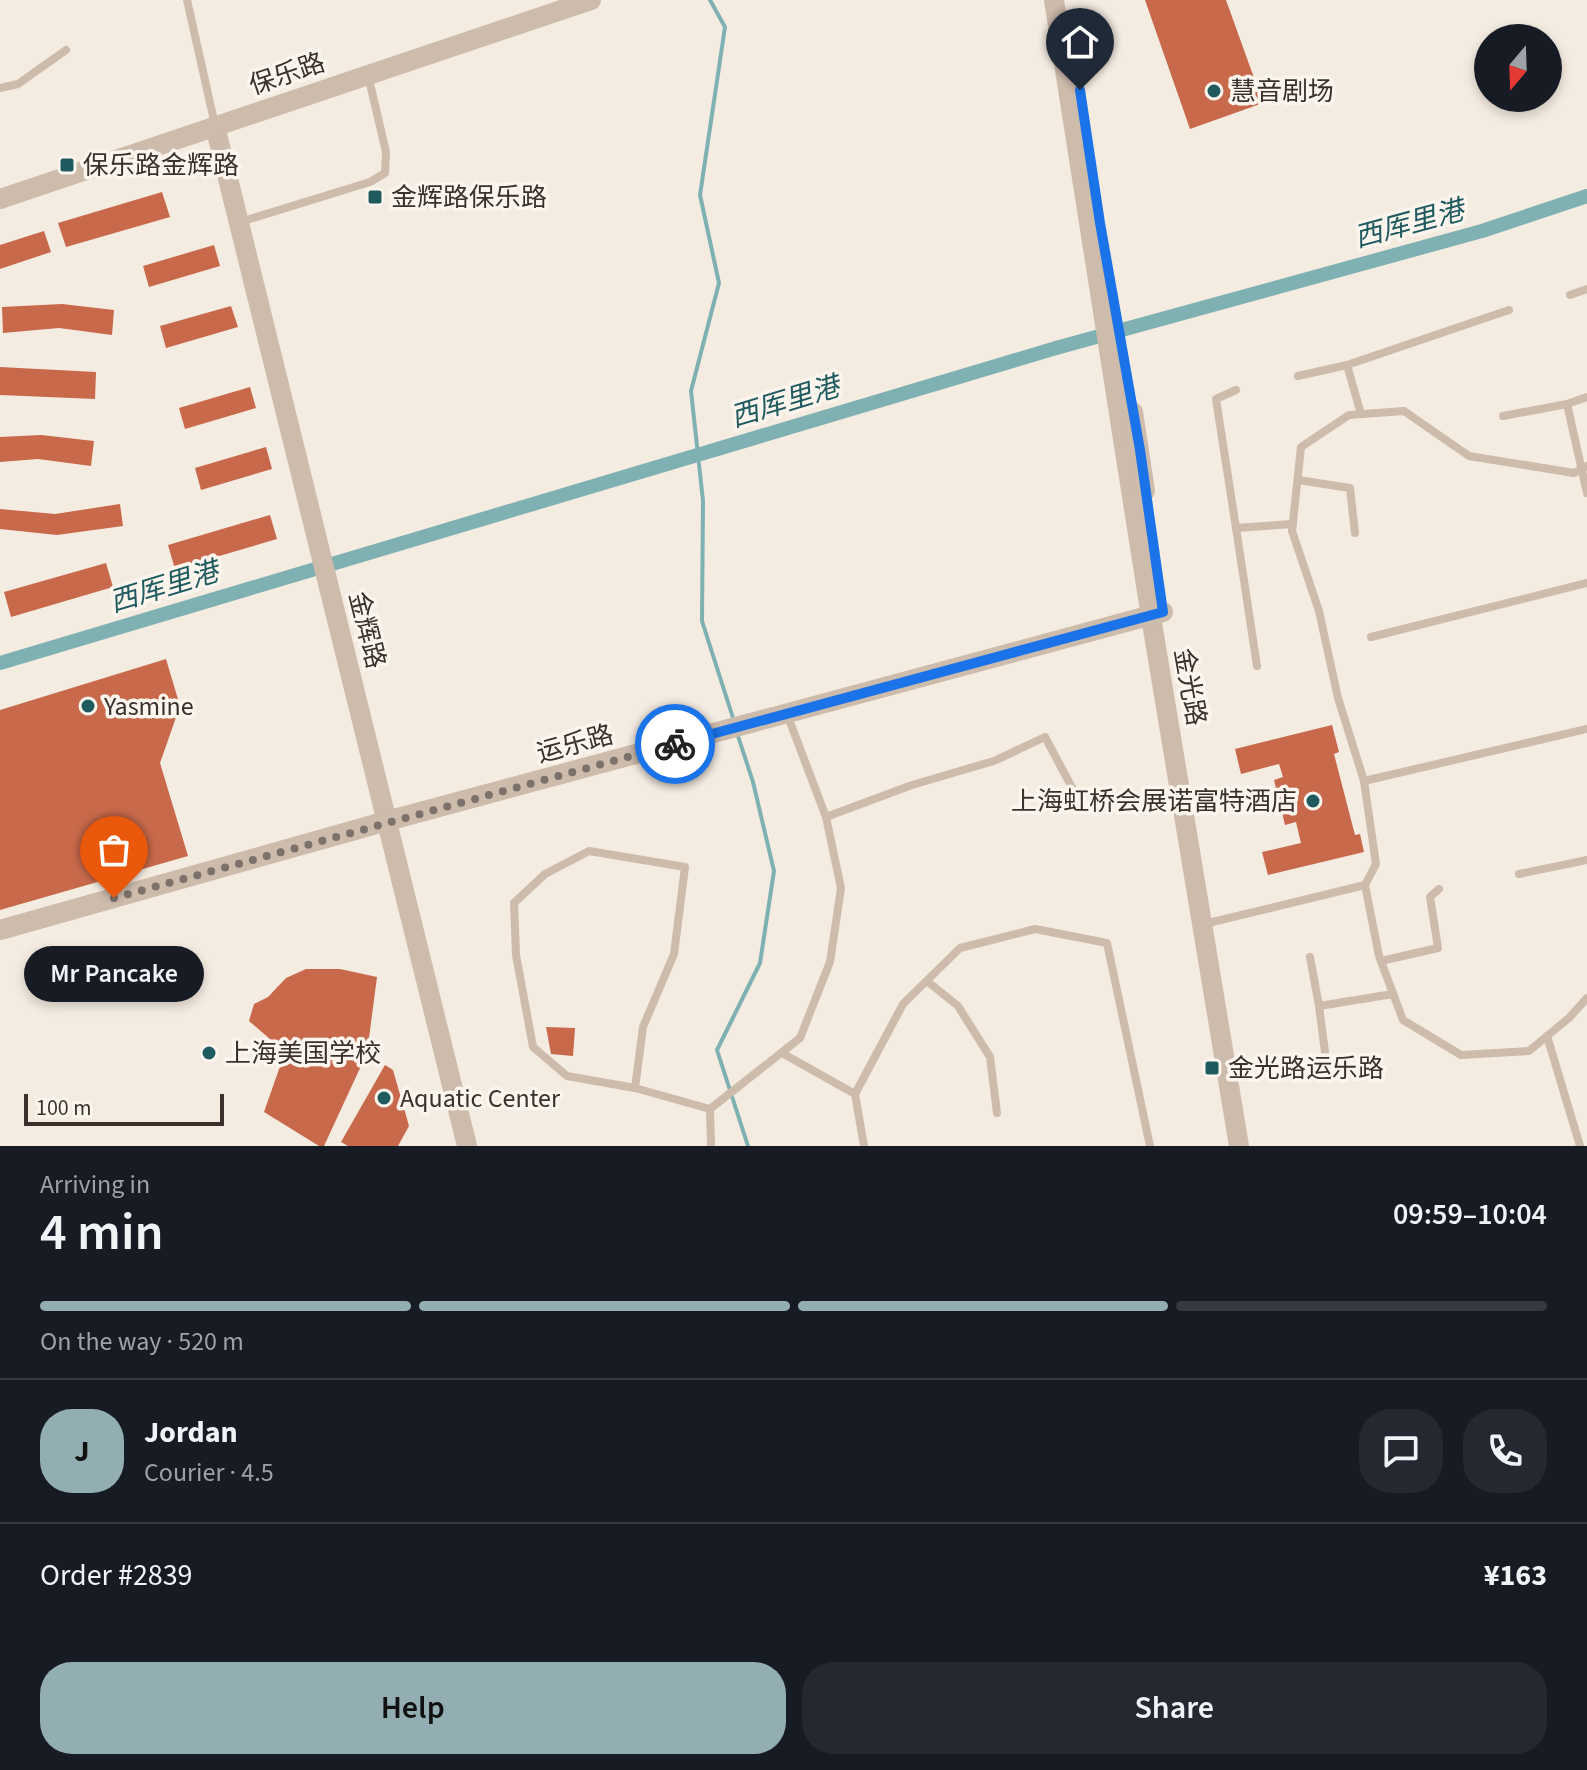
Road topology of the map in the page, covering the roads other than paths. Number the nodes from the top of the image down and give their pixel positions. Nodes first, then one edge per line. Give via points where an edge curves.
1 (187, 0) edge
2 (591, 0) edge
3 (1054, 0) edge
4 (1067, 0) edge
5 (66, 50) dead end
6 (368, 75) junction
7 (0, 88) edge
8 (215, 126) junction
9 (0, 199) edge
10 (239, 223) junction
11 (1587, 289) edge
12 (1570, 295) dead end
13 (1509, 310) dead end
14 (1118, 362) junction
15 (1347, 365) junction
16 (1298, 376) dead end
17 (1236, 390) dead end
18 (1587, 397) edge
19 (1567, 404) junction
20 (1361, 414) junction
21 (1503, 416) dead end
22 (1584, 468) edge
23 (1298, 480) junction
24 (1587, 493) edge
25 (1293, 524) junction
26 (1236, 528) junction
27 (1355, 533) dead end
28 (1587, 583) edge
29 (1157, 614) junction
30 (1371, 637) dead end
31 (1257, 666) dead end
32 (787, 714) junction
33 (1587, 729) edge
34 (1364, 781) junction
35 (1077, 797) dead end
36 (826, 817) junction
37 (387, 821) junction
38 (1587, 860) edge
39 (1519, 874) dead end
40 (1365, 885) junction
41 (1439, 889) dead end
42 (1209, 923) junction
43 (0, 930) edge
44 (1310, 957) dead end
45 (1381, 961) junction
46 (927, 981) junction
47 (1393, 994) junction
48 (1587, 998) edge
49 (1319, 1006) junction
50 (1547, 1036) junction
51 (1325, 1052) dead end
52 (782, 1053) junction
53 (635, 1088) junction
54 (855, 1094) junction
55 (710, 1109) junction
56 (997, 1113) dead end
57 (467, 1146) edge
58 (711, 1146) edge
59 (864, 1146) edge
60 (1150, 1146) edge
61 (1239, 1146) edge
62 (1252, 1146) edge
63 (1584, 1146) edge

1 - 8 lane
2 - 6 street, 保乐路
3 - 14 street, 金光路 via 1105,322
4 - 14 street, 金光路 via 1114,302
5 - 7 lane via 18,84
6 - 8 street, 保乐路
6 - 10 lane via 386,152 385,173
8 - 9 street, 保乐路
8 - 10 street, 金辉路
10 - 37 street, 金辉路
11 - 12 lane
13 - 15 lane
14 - 29 street, 金光路
15 - 16 lane
15 - 20 lane
17 - 26 lane via 1216,399
18 - 19 lane
19 - 21 lane
19 - 22 lane
20 - 22 lane via 1404,411 1469,456 1574,473
20 - 23 lane via 1349,415 1301,447
22 - 24 lane
23 - 25 lane
23 - 27 lane via 1350,488
25 - 26 lane
25 - 34 lane
26 - 31 lane
28 - 30 lane
29 - 32 street, 运乐路
29 - 42 street, 金光路
32 - 36 lane
32 - 37 street, 运乐路
33 - 34 lane
34 - 40 lane via 1376,864
35 - 36 lane via 1045,737 994,761
36 - 52 lane via 841,888 830,962 800,1038
37 - 43 street, 运乐路
37 - 57 street, 金辉路
38 - 39 lane
40 - 42 lane
40 - 45 lane
41 - 45 lane via 1430,897 1438,948
42 - 61 street, 金光路
42 - 62 street, 金光路
44 - 49 lane
45 - 47 lane
46 - 54 lane via 903,1004
46 - 56 lane via 958,1006 990,1057
46 - 60 lane via 960,948 1035,929 1107,943
47 - 49 lane
47 - 50 lane via 1403,1020 1461,1055 1529,1051
48 - 50 lane
49 - 51 lane
50 - 63 lane
52 - 54 lane
52 - 55 lane
53 - 53 lane via 567,1076 533,1047 523,996 514,903 545,874 589,851 685,867 674,954 643,1027
53 - 55 lane
54 - 59 lane
55 - 58 lane

